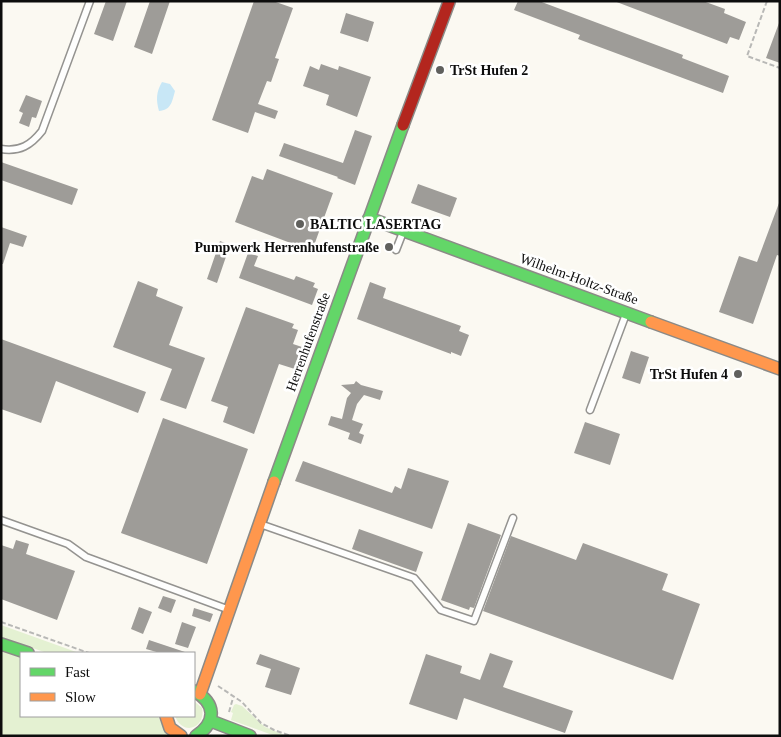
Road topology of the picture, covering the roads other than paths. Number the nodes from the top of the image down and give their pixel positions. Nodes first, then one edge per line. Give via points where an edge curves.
1 (90, 1) edge
2 (449, 2) edge
3 (1, 149) edge
4 (369, 218) junction
5 (403, 230) junction
6 (396, 250) dead end
7 (626, 312) junction
8 (780, 369) edge
9 (590, 410) dead end
10 (513, 518) dead end
11 (1, 520) edge
12 (259, 523) junction
13 (229, 610) junction
14 (1, 644) edge
15 (25, 652) edge
16 (197, 692) edge
17 (166, 717) edge
18 (211, 721) junction
19 (180, 736) edge
20 (196, 736) edge
21 (250, 736) edge

1 - 3 lane via 42,132 23,148
2 - 4 street, Herrenhufenstraße
4 - 5 street, Wilhelm-Holtz-Straße
4 - 12 street, Herrenhufenstraße
5 - 6 lane
5 - 7 street, Wilhelm-Holtz-Straße
7 - 8 street, Wilhelm-Holtz-Straße
7 - 9 lane
10 - 12 lane via 474,621 442,610 414,578
11 - 13 lane via 68,544 86,557
12 - 13 street, Herrenhufenstraße
13 - 16 street, Herrenhufenstraße
14 - 15 street
16 - 18 street via 210,706
17 - 19 street via 170,728
18 - 20 street via 204,732
18 - 21 street

